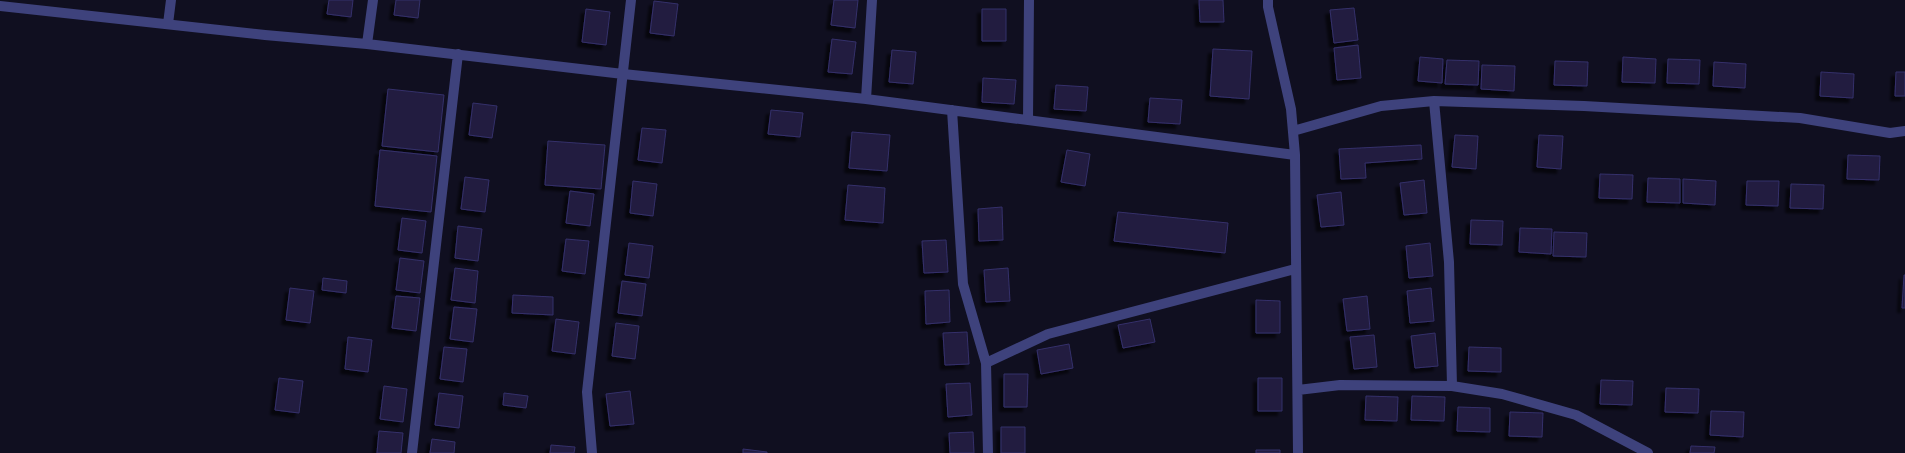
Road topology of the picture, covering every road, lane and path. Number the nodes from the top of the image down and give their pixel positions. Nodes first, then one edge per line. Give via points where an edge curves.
1 (171, 0) edge
2 (373, 0) edge
3 (631, 0) edge
4 (872, 0) edge
5 (1029, 0) edge
6 (1268, 0) edge
7 (0, 6) edge
8 (168, 24) junction
9 (367, 44) junction
10 (458, 54) junction
11 (623, 74) junction
12 (866, 99) junction
13 (1434, 101) junction
14 (952, 110) junction
15 (1028, 120) junction
16 (1293, 130) junction
17 (1905, 131) edge
18 (1295, 154) junction
19 (1295, 269) junction
20 (986, 363) junction
21 (1452, 386) junction
22 (1298, 390) junction
23 (412, 453) edge
24 (592, 453) edge
25 (988, 453) edge
26 (1298, 453) edge
27 (1648, 453) edge

1 - 8 street
2 - 9 street
3 - 11 street
4 - 12 street
5 - 15 street
6 - 16 street
7 - 8 street
8 - 9 street
9 - 10 street
10 - 11 street
10 - 23 street
11 - 12 street
11 - 24 street via 587,392
12 - 14 street
13 - 16 street via 1381,106
13 - 17 street via 1800,118 1890,133
13 - 21 street via 1448,262
14 - 15 street
14 - 20 street via 963,284
15 - 18 street
16 - 18 street
18 - 19 street
19 - 20 street via 1048,334
19 - 22 street
20 - 25 street
21 - 22 street via 1340,385
21 - 27 street via 1502,394 1576,414
22 - 26 street

